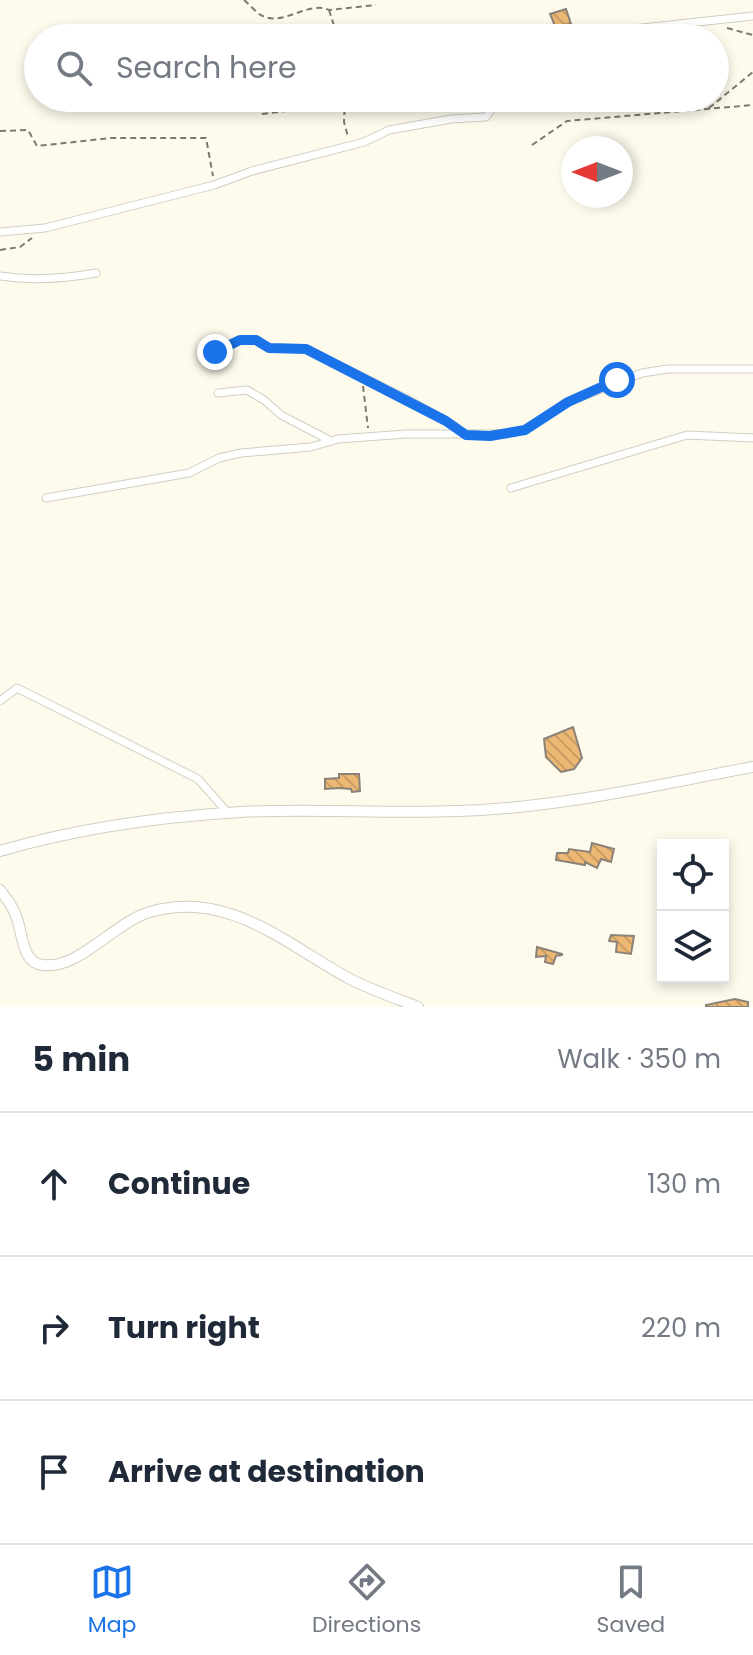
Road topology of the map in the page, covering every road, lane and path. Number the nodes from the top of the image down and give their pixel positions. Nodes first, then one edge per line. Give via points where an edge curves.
1 (244, 0) edge
2 (376, 5) dead end
3 (329, 10) junction
4 (753, 16) edge
5 (709, 22) junction
6 (334, 24) edge
7 (687, 24) edge
8 (716, 24) edge
9 (729, 28) edge
10 (753, 35) edge
11 (753, 72) edge
12 (729, 91) edge
13 (753, 105) edge
14 (729, 107) edge
15 (278, 112) edge
16 (345, 112) edge
17 (480, 112) edge
18 (489, 112) edge
19 (665, 112) edge
20 (262, 114) dead end
21 (486, 117) junction
22 (0, 131) edge
23 (532, 145) dead end
24 (350, 146) junction
25 (214, 185) junction
26 (45, 228) junction
27 (0, 232) edge
28 (0, 250) edge
29 (96, 273) dead end
30 (0, 276) edge
31 (215, 352) dead end
32 (753, 369) edge
33 (363, 378) junction
34 (218, 393) dead end
35 (466, 435) junction
36 (369, 437) junction
37 (753, 438) edge
38 (331, 441) junction
39 (511, 488) dead end
40 (46, 498) dead end
41 (0, 701) edge
42 (753, 767) edge
43 (228, 813) junction
44 (0, 851) edge
45 (0, 890) edge
46 (418, 1007) edge

1 - 3 path via 261,16 276,18 312,5
2 - 3 path
3 - 6 path
4 - 5 street
5 - 7 street
5 - 8 path
9 - 10 path
11 - 12 path
13 - 14 path
15 - 20 path
16 - 24 path
17 - 21 path
18 - 21 street
19 - 23 path via 567,121
21 - 24 street via 389,130
22 - 25 path via 28,130 37,146 111,138 206,138
24 - 25 street
25 - 26 street
26 - 27 street
26 - 28 path via 20,247
29 - 30 street via 66,279
31 - 33 street via 240,340 256,340 269,348 306,349
32 - 35 street via 642,373 568,402 525,430
33 - 35 street
33 - 36 path
34 - 38 street via 247,390
35 - 36 street
36 - 38 street
37 - 39 street via 687,435
38 - 40 street via 241,453 189,473
41 - 43 street via 17,688 153,754 198,779
42 - 43 street via 524,807
43 - 44 street via 101,827
45 - 46 street via 17,916 30,960 43,965 74,957 147,912 211,908 251,920 352,980

